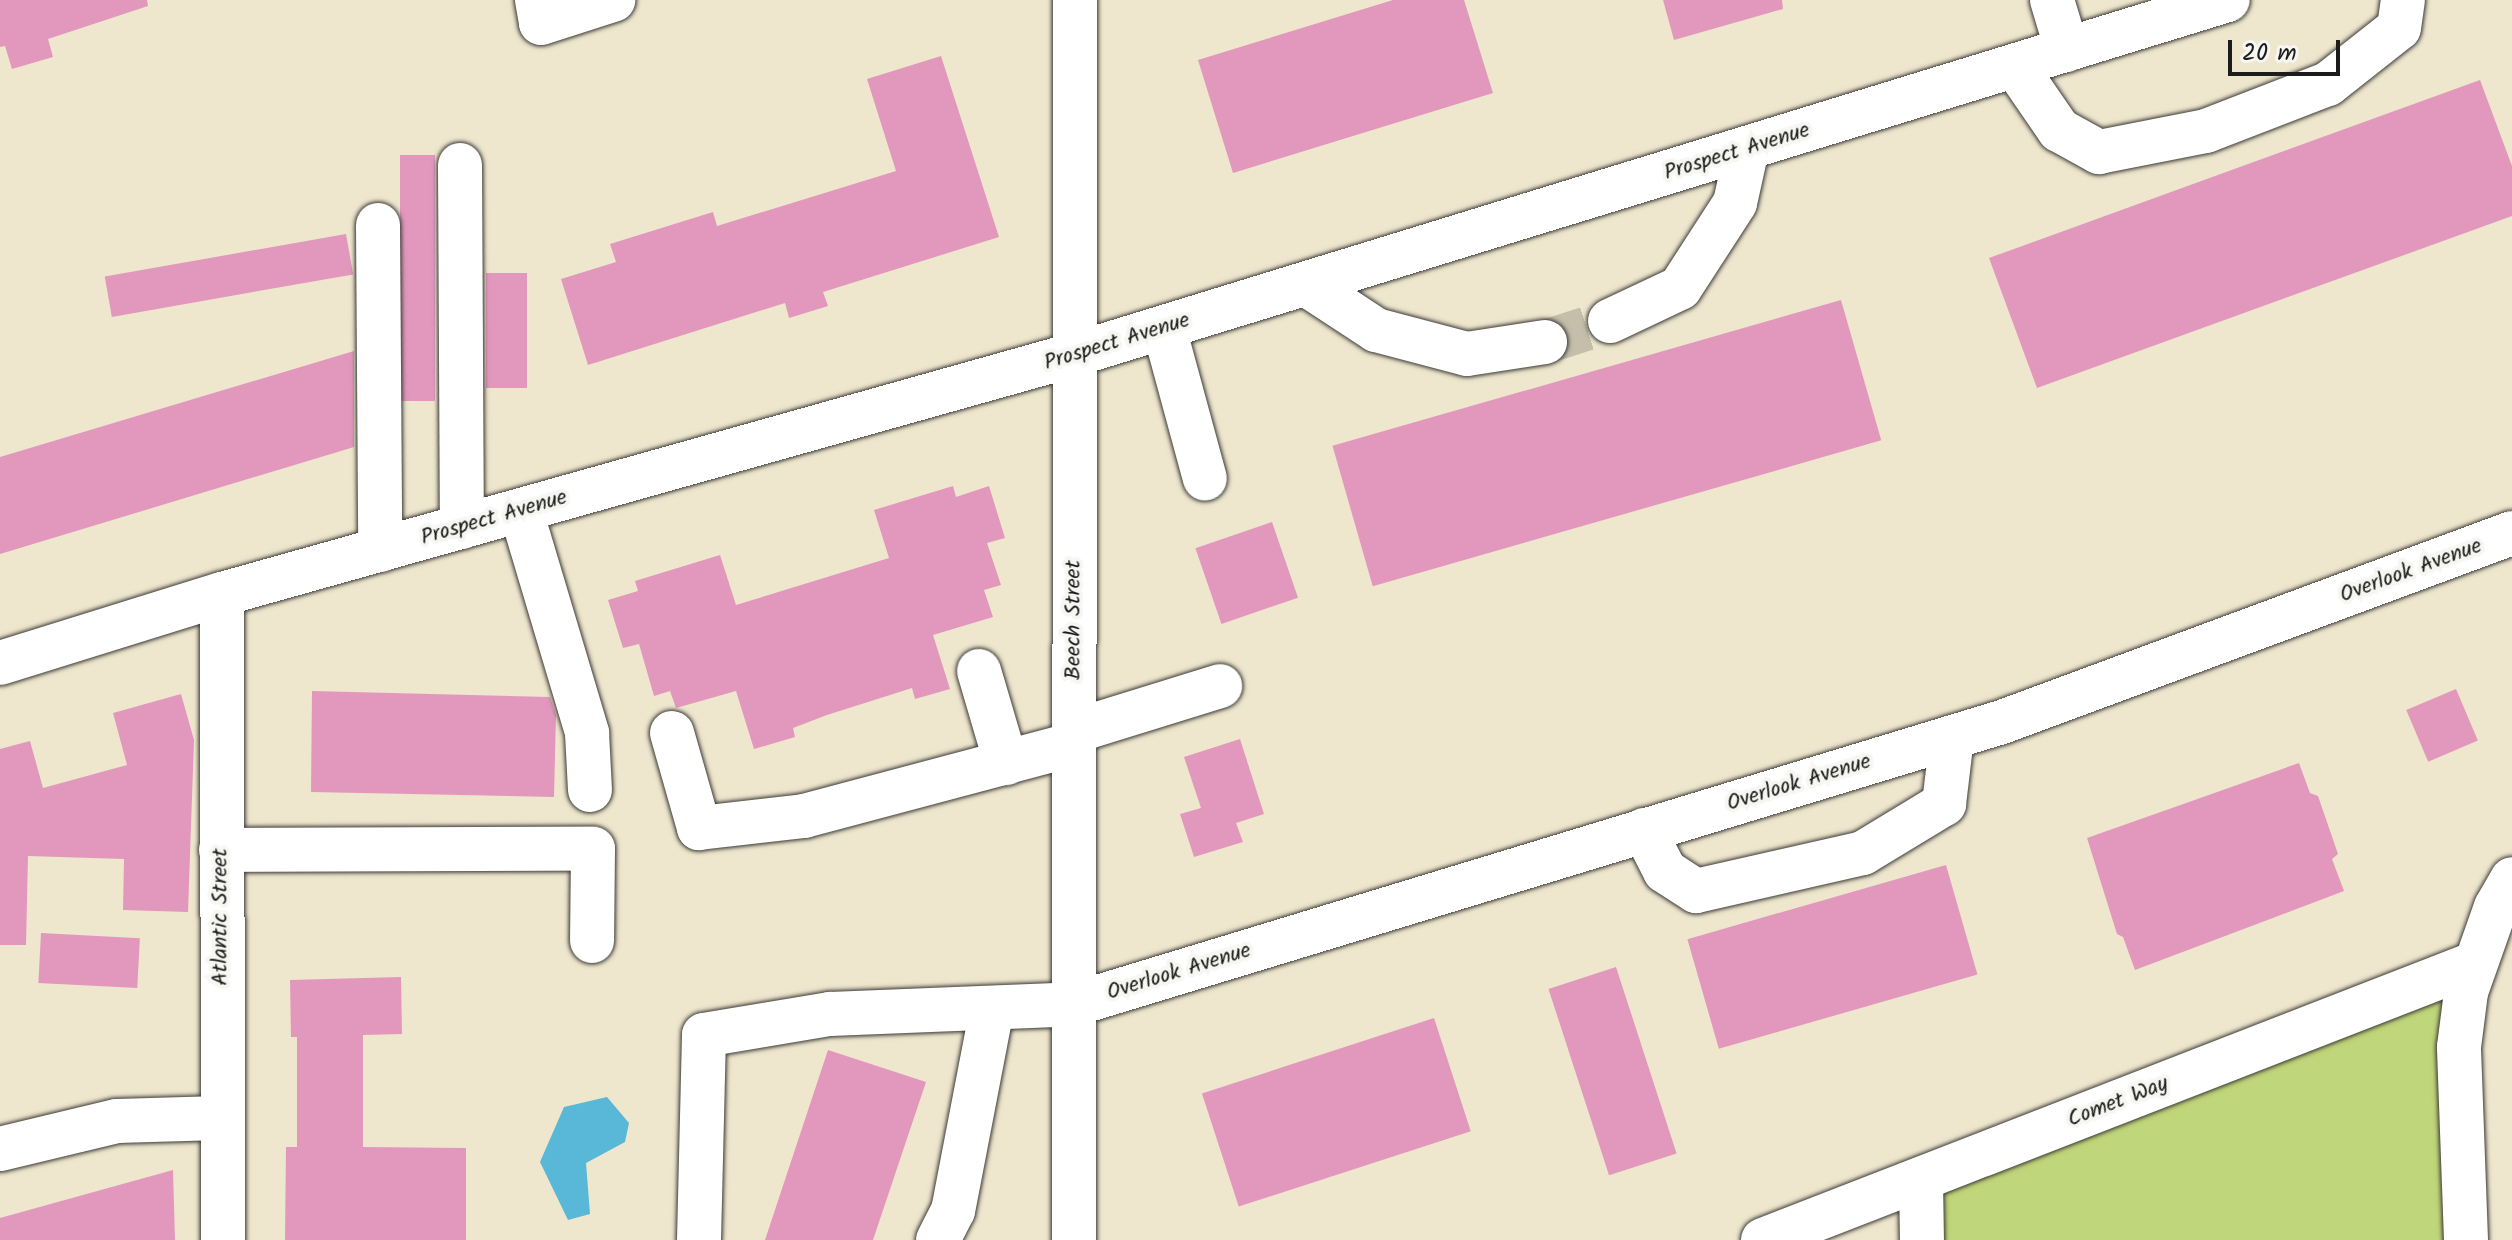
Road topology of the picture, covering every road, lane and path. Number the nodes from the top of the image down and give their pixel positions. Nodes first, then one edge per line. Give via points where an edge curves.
1 (537, 0) edge
2 (613, 0) edge
3 (1075, 0) edge
4 (2052, 0) edge
5 (2228, 0) edge
6 (2403, 0) edge
7 (2067, 50) junction
8 (2015, 66) junction
9 (1747, 149) junction
10 (460, 165) dead end
11 (378, 225) dead end
12 (1306, 284) junction
13 (1610, 321) tunnel mouth
14 (1164, 328) junction
15 (1545, 342) tunnel mouth
16 (1073, 355) junction
17 (1205, 479) dead end
18 (521, 511) junction
19 (462, 527) junction
20 (2512, 533) edge
21 (380, 550) junction
22 (222, 594) junction
23 (0, 663) edge
24 (979, 671) dead end
25 (1220, 686) dead end
26 (672, 733) dead end
27 (1952, 737) junction
28 (1075, 738) junction
29 (1006, 763) junction
30 (590, 790) dead end
31 (1644, 830) junction
32 (221, 850) junction
33 (2512, 879) edge
34 (592, 941) dead end
35 (2473, 964) junction
36 (1075, 1004) junction
37 (992, 1009) junction
38 (220, 1118) junction
39 (0, 1149) edge
40 (1921, 1179) junction
41 (950, 1230) edge
42 (223, 1240) edge
43 (699, 1240) edge
44 (1074, 1240) edge
45 (1763, 1240) edge
46 (1922, 1240) edge
47 (2466, 1240) edge

1 - 2 street via 541,23
3 - 16 street, Beech Street
4 - 7 street
5 - 7 street, Prospect Avenue
6 - 8 street via 2399,28 2328,84 2206,131 2099,152 2059,130
7 - 8 street, Prospect Avenue
8 - 9 street, Prospect Avenue
9 - 12 street, Prospect Avenue
9 - 13 street via 1735,203 1680,288
10 - 19 street
11 - 21 street
12 - 14 street, Prospect Avenue
12 - 15 street via 1376,330 1467,354
14 - 16 street, Prospect Avenue
14 - 17 street
16 - 18 street, Prospect Avenue
16 - 28 street, Beech Street
18 - 19 street, Prospect Avenue
18 - 30 street via 587,733
19 - 21 street, Prospect Avenue
20 - 27 street, Overlook Avenue
21 - 22 street, Prospect Avenue
22 - 23 street, Prospect Avenue
22 - 32 street, Atlantic Street
24 - 29 street
25 - 28 street
26 - 29 street via 699,828 804,816
27 - 31 street, Overlook Avenue
27 - 31 street via 1944,804 1863,853 1696,891 1665,871
28 - 29 street
28 - 36 street, Beech Street
31 - 36 street, Overlook Avenue
32 - 34 street via 593,849
32 - 38 street, Atlantic Street
33 - 35 street
35 - 40 street, Comet Way
35 - 47 street via 2459,1047
36 - 37 street, Overlook Avenue
36 - 44 street, Beech Street
37 - 41 street
37 - 43 street, Overlook Avenue via 830,1014 704,1035
38 - 39 street via 117,1121
38 - 42 street, Atlantic Street
40 - 45 street, Comet Way
40 - 46 street

